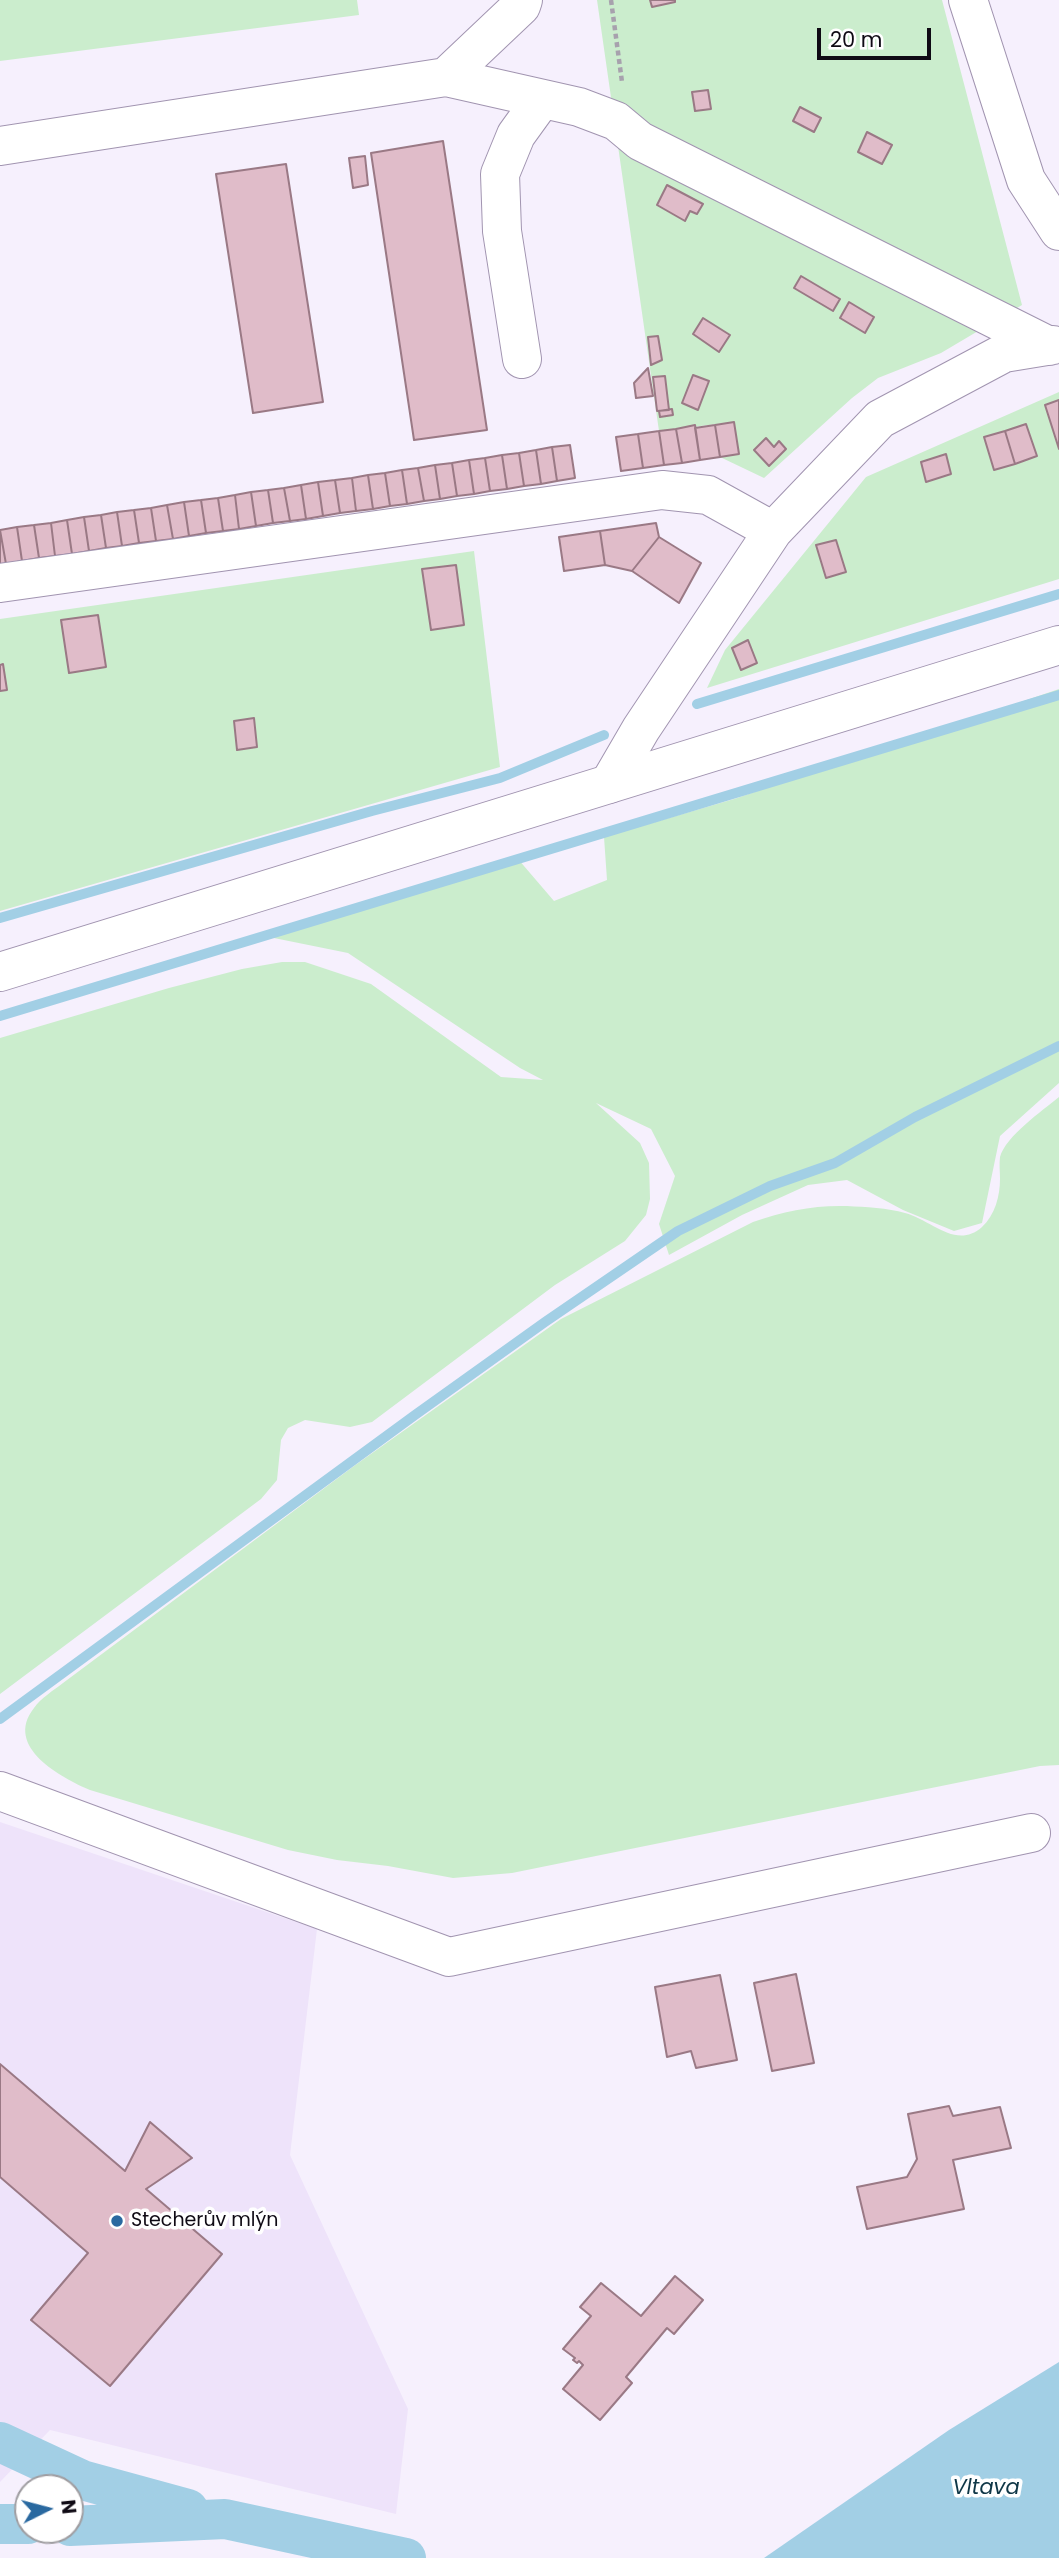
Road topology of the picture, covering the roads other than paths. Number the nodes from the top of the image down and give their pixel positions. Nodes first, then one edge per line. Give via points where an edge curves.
1 (523, 0) edge
2 (968, 0) edge
3 (446, 77) junction
4 (542, 99) junction
5 (0, 146) edge
6 (1059, 231) edge
7 (1054, 345) edge
8 (522, 359) dead end
9 (773, 531) junction
10 (0, 583) edge
11 (1059, 645) edge
12 (609, 784) junction
13 (0, 972) edge
14 (0, 1791) edge
15 (1031, 1833) dead end

1 - 3 main road
2 - 6 main road via 1026,180
3 - 4 main road
3 - 5 main road
4 - 7 main road via 616,121 640,141
4 - 8 main road via 516,135 500,174 502,230
7 - 9 main road via 1004,353 880,419
9 - 10 main road via 708,495 662,489
9 - 12 main road
11 - 12 main road
12 - 13 main road
14 - 15 main road via 449,1957

